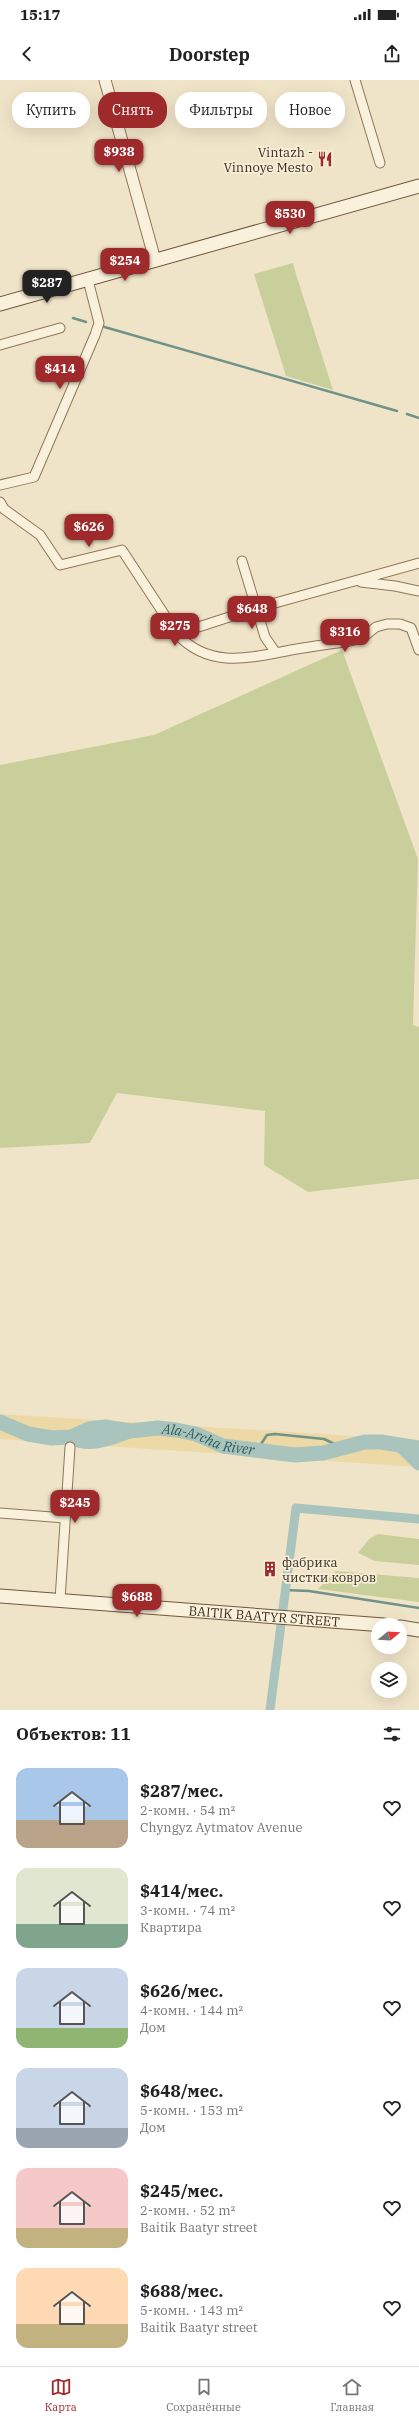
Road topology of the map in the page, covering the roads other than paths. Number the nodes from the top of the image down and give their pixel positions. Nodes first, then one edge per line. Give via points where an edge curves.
1 (105, 80) edge
2 (355, 80) edge
3 (380, 164) dead end
4 (419, 186) edge
5 (155, 260) junction
6 (88, 280) junction
7 (0, 304) edge
8 (60, 328) dead end
9 (0, 345) edge
10 (0, 486) edge
11 (0, 502) edge
12 (242, 561) dead end
13 (419, 563) edge
14 (350, 582) junction
15 (419, 591) edge
16 (256, 608) junction
17 (177, 634) junction
18 (419, 650) edge
19 (276, 653) junction
20 (70, 1447) dead end
21 (0, 1513) edge
22 (65, 1518) junction
23 (0, 1596) edge
24 (60, 1600) junction
25 (371, 1624) edge
26 (407, 1628) edge
27 (419, 1630) edge

1 - 5 street
2 - 3 street
4 - 5 main road
5 - 6 main road
6 - 7 main road
6 - 10 street via 99,323 95,335 34,477
8 - 9 street
11 - 17 street via 4,509 40,535 60,565 122,550
12 - 16 street
13 - 14 street
14 - 15 street
14 - 16 street
16 - 17 street
16 - 19 street via 265,637
17 - 19 street via 188,646 207,655 237,660
18 - 19 street via 411,628 400,624 387,624 376,627 362,638
20 - 22 street
21 - 22 street
22 - 24 street
23 - 24 main road, BAITIK BAATYR STREET
24 - 25 main road, BAITIK BAATYR STREET
26 - 27 main road

